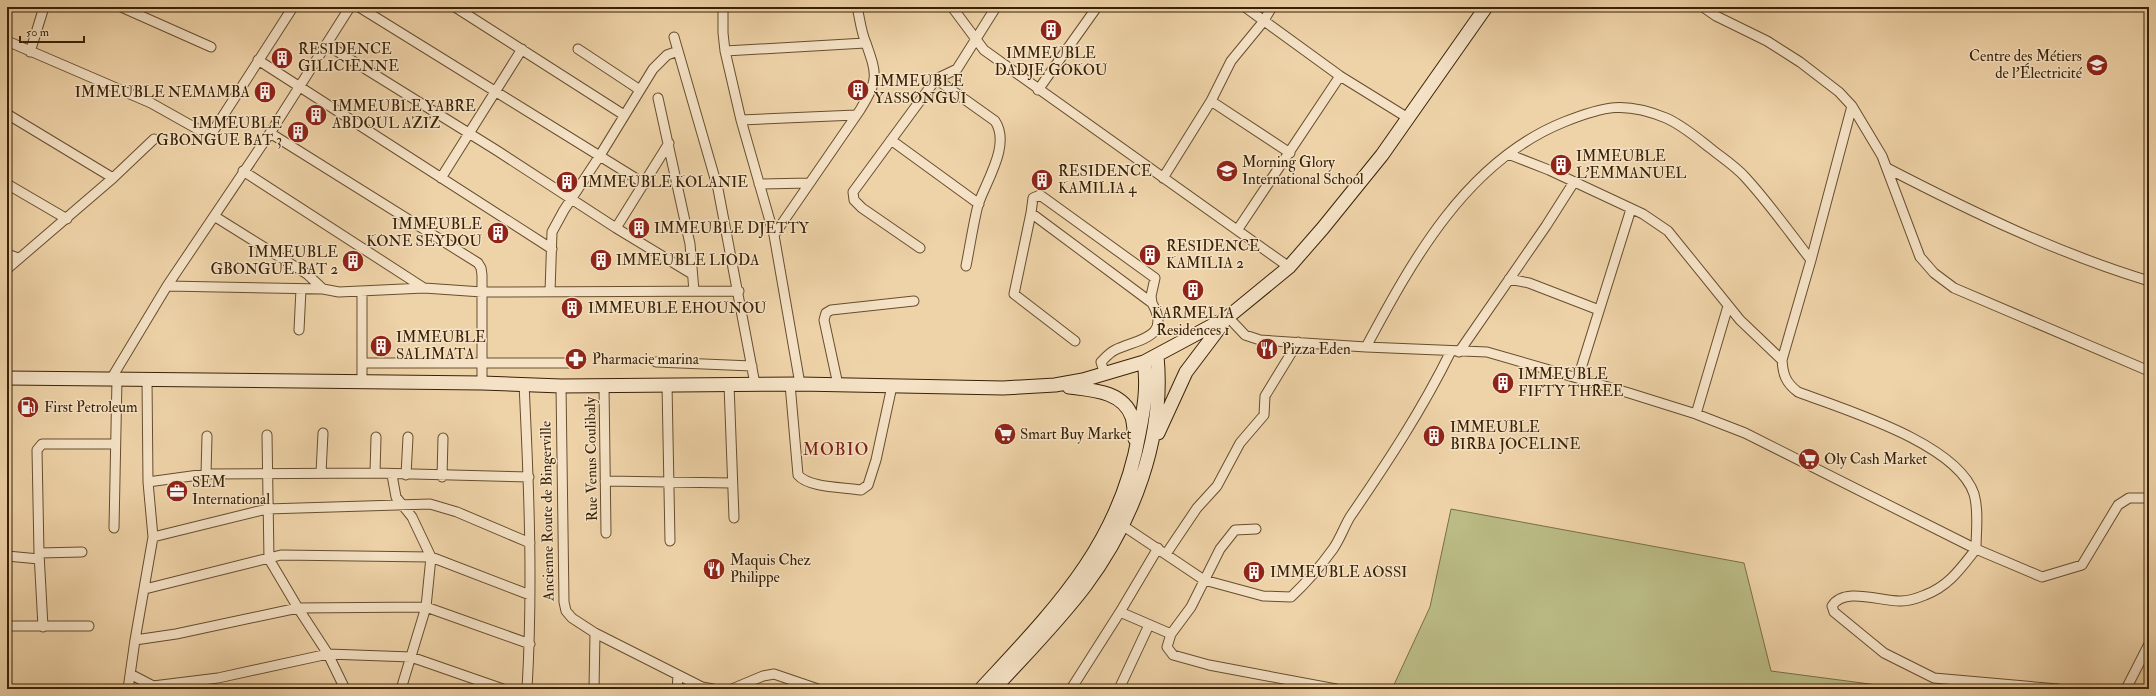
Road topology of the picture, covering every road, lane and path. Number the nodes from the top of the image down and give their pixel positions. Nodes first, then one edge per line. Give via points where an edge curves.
1 (44, 7) edge
2 (121, 7) edge
3 (293, 7) edge
4 (350, 7) edge
5 (359, 7) edge
6 (723, 7) edge
7 (857, 7) edge
8 (952, 7) edge
9 (996, 7) edge
10 (1097, 7) edge
11 (1245, 7) edge
12 (1272, 7) edge
13 (1486, 7) edge
14 (1703, 7) edge
15 (460, 8) edge
16 (1263, 22) junction
17 (674, 37) dead end
18 (975, 39) junction
19 (7, 41) edge
20 (865, 43) junction
21 (327, 45) junction
22 (211, 47) dead end
23 (522, 49) junction
24 (578, 49) dead end
25 (725, 51) junction
26 (30, 52) junction
27 (678, 52) junction
28 (258, 60) junction
29 (1340, 76) junction
30 (936, 79) junction
31 (299, 88) junction
32 (640, 90) junction
33 (1038, 90) junction
34 (495, 91) junction
35 (658, 98) dead end
36 (1211, 101) junction
37 (1852, 106) junction
38 (7, 114) edge
39 (624, 115) junction
40 (856, 115) junction
41 (1408, 118) junction
42 (741, 120) junction
43 (270, 133) junction
44 (467, 134) junction
45 (154, 139) dead end
46 (891, 140) junction
47 (670, 143) junction
48 (1290, 153) junction
49 (1508, 154) junction
50 (599, 157) junction
51 (1887, 168) junction
52 (243, 171) junction
53 (113, 178) junction
54 (441, 178) junction
55 (1163, 178) junction
56 (1574, 182) junction
57 (809, 183) junction
58 (7, 184) edge
59 (645, 184) junction
60 (759, 184) junction
61 (572, 199) junction
62 (979, 204) junction
63 (1631, 209) junction
64 (1031, 214) junction
65 (214, 216) junction
66 (66, 219) junction
67 (616, 228) junction
68 (1238, 230) junction
69 (774, 235) junction
70 (920, 248) dead end
71 (552, 249) junction
72 (7, 254) edge
73 (18, 258) junction
74 (1812, 260) junction
75 (966, 266) dead end
76 (1289, 267) junction
77 (7, 269) edge
78 (692, 274) junction
79 (1509, 279) junction
80 (2149, 281) edge
81 (167, 286) junction
82 (424, 288) junction
83 (301, 289) junction
84 (323, 290) junction
85 (362, 291) junction
86 (694, 291) junction
87 (482, 292) junction
88 (550, 292) junction
89 (739, 292) junction
90 (914, 301) dead end
91 (1152, 303) junction
92 (1728, 306) junction
93 (1599, 310) junction
94 (1228, 318) junction
95 (299, 330) dead end
96 (1075, 341) dead end
97 (1298, 342) junction
98 (1366, 347) junction
99 (1455, 351) junction
100 (1157, 356) junction
101 (1782, 360) junction
102 (656, 362) dead end
103 (1144, 362) junction
104 (362, 363) junction
105 (482, 363) junction
106 (577, 364) dead end
107 (752, 366) junction
108 (2149, 371) edge
109 (1105, 375) junction
110 (7, 378) edge
111 (1578, 378) junction
112 (114, 379) junction
113 (147, 380) junction
114 (362, 382) junction
115 (482, 383) junction
116 (524, 384) junction
117 (729, 384) junction
118 (755, 384) junction
119 (795, 384) junction
120 (667, 385) junction
121 (838, 385) junction
122 (1055, 385) junction
123 (561, 386) junction
124 (604, 386) junction
125 (892, 386) junction
126 (1696, 414) junction
127 (323, 434) dead end
128 (207, 436) dead end
129 (267, 436) dead end
130 (376, 437) dead end
131 (408, 437) dead end
132 (443, 438) dead end
133 (114, 444) junction
134 (1136, 449) junction
135 (1150, 453) junction
136 (321, 473) junction
137 (375, 473) junction
138 (206, 474) junction
139 (267, 474) junction
140 (392, 475) junction
141 (406, 475) junction
142 (442, 476) junction
143 (529, 477) junction
144 (148, 482) junction
145 (605, 482) junction
146 (669, 483) junction
147 (732, 483) junction
148 (2149, 498) edge
149 (404, 505) junction
150 (267, 509) junction
151 (734, 518) dead end
152 (1122, 525) junction
153 (114, 528) dead end
154 (1256, 529) dead end
155 (606, 532) dead end
156 (153, 537) junction
157 (670, 541) dead end
158 (530, 543) junction
159 (1158, 548) junction
160 (1976, 549) junction
161 (82, 552) dead end
162 (1166, 554) junction
163 (7, 556) edge
164 (39, 556) junction
165 (431, 557) junction
166 (270, 559) junction
167 (1204, 580) junction
168 (145, 589) junction
169 (530, 595) junction
170 (426, 607) junction
171 (298, 608) junction
172 (1120, 612) junction
173 (1149, 625) junction
174 (7, 626) edge
175 (89, 626) dead end
176 (43, 627) junction
177 (595, 633) junction
178 (1171, 634) junction
179 (134, 640) junction
180 (530, 644) junction
181 (2149, 644) edge
182 (328, 654) junction
183 (411, 657) junction
184 (132, 675) junction
185 (678, 676) junction
186 (745, 686) edge
187 (156, 687) edge
188 (128, 689) edge
189 (346, 689) edge
190 (401, 689) edge
191 (503, 689) edge
192 (527, 689) edge
193 (594, 689) edge
194 (677, 689) edge
195 (713, 689) edge
196 (732, 689) edge
197 (818, 689) edge
198 (981, 689) edge
199 (994, 689) edge
200 (1071, 689) edge
201 (1119, 689) edge
202 (1336, 689) edge
203 (2058, 689) edge
204 (2126, 689) edge

1 - 26 street
2 - 22 street
3 - 28 street
4 - 21 street
5 - 34 street
6 - 25 street
7 - 20 street
8 - 18 street
9 - 18 street
10 - 33 street
11 - 16 street
12 - 16 street
13 - 41 main road
14 - 37 street via 1800,62 1839,92
15 - 23 street
16 - 29 street
16 - 36 street via 1231,61
17 - 27 street
18 - 30 street via 957,70
18 - 33 street via 984,50
19 - 26 street
20 - 25 street
20 - 40 street via 873,60 875,77 867,99
21 - 31 street
21 - 44 street
23 - 34 street
23 - 39 street
24 - 32 street
25 - 42 street
26 - 28 street via 151,103 208,135 212,134
27 - 32 street via 667,55 660,61
27 - 89 street via 718,190
28 - 31 street
29 - 41 street
29 - 48 street
30 - 46 street
30 - 62 street via 995,121 1001,129 992,175
31 - 43 street
31 - 54 street
32 - 39 street
33 - 55 street
34 - 44 street
34 - 50 street
35 - 47 street
36 - 48 street
36 - 55 street
37 - 51 street
37 - 74 street
38 - 53 street
39 - 50 street
40 - 42 street
40 - 57 street
41 - 76 main road via 1357,188
42 - 60 street
43 - 52 street
43 - 87 street via 478,263 481,268
44 - 54 street
44 - 61 street
45 - 53 street
46 - 62 street
46 - 70 street via 853,192 854,200
47 - 59 street
47 - 78 street via 690,244
48 - 68 street
49 - 56 street
49 - 74 street via 1527,139 1553,126 1587,112 1608,107 1628,107 1666,118 1691,132 1745,176
49 - 98 street via 1477,180 1438,228 1400,284
50 - 59 street
50 - 61 street
51 - 80 street via 2022,235
51 - 108 street via 1913,242 1920,257 1934,273 1954,288
52 - 65 street
52 - 82 street
53 - 66 street
54 - 71 street
55 - 68 street
56 - 63 street
56 - 79 street
57 - 60 street
57 - 69 street
58 - 66 street
59 - 67 street
60 - 69 street
61 - 67 street
61 - 71 street via 552,232
62 - 75 street
63 - 92 street via 1668,231
63 - 93 street
64 - 91 street
64 - 91 street via 1033,198 1040,196 1155,278 1150,296
64 - 96 street via 1014,294
65 - 81 street
65 - 84 street via 307,274
66 - 73 street
67 - 78 street
68 - 76 street
69 - 119 street
71 - 88 street
72 - 73 street
73 - 77 street
74 - 101 street
76 - 94 main road
78 - 86 street
79 - 93 street via 1529,282
79 - 99 street
81 - 83 street
81 - 112 street
82 - 85 street
82 - 87 street
83 - 84 street
83 - 95 street
84 - 85 street
85 - 104 street
86 - 88 street
86 - 89 street
87 - 88 street
87 - 105 street
89 - 107 street
90 - 121 street via 831,310 826,313 824,320
91 - 109 street via 1158,314 1153,334 1105,357 1100,362
92 - 101 street
92 - 126 street
93 - 111 street
94 - 97 street via 1244,335 1260,340
94 - 100 main road
94 - 135 main road via 1186,372
97 - 98 street
97 - 162 street via 1265,396 1264,415 1240,443 1218,486 1197,508
98 - 99 street
99 - 111 street via 1486,352
99 - 167 street via 1333,548 1309,580 1291,597 1264,596
100 - 103 main road
100 - 135 main road via 1159,377
101 - 160 street via 1782,373 1787,384 1798,392 1900,431 1948,461 1966,478 1974,494 1976,508
102 - 107 street
103 - 109 main road
103 - 134 main road via 1147,381
104 - 105 street
104 - 114 street
105 - 106 street
105 - 115 street
107 - 118 street
109 - 122 main road
110 - 112 main road
111 - 126 street
112 - 113 main road
112 - 133 street
113 - 114 main road
113 - 144 street
114 - 115 main road
115 - 116 main road
116 - 123 main road
116 - 143 street
117 - 118 main road
117 - 120 main road
117 - 147 street
118 - 119 main road
119 - 121 main road
119 - 125 street via 798,475 803,480 815,484 861,490 868,485 876,460
120 - 124 main road
120 - 146 street
121 - 125 main road
122 - 125 main road via 1003,388
122 - 134 main road via 1094,390 1116,398 1125,405 1132,417
123 - 124 main road
123 - 177 street, Ancienne Route de Bingerville via 564,602 566,611 572,618
124 - 145 street, Rue Venus Coulibaly
126 - 160 street via 1745,433
127 - 136 street
128 - 138 street
129 - 139 street
130 - 137 street
131 - 141 street
132 - 142 street
133 - 153 street
133 - 164 street via 39,446 36,458
134 - 198 main road via 1110,526 1095,553 1062,598
135 - 152 main road
136 - 137 street
136 - 139 street
137 - 140 street
138 - 139 street
138 - 144 street
139 - 150 street
140 - 141 street
140 - 149 street via 396,497
141 - 142 street
142 - 143 street
143 - 158 street
144 - 156 street
145 - 146 street
145 - 155 street, Rue Venus Coulibaly
146 - 147 street
146 - 157 street
147 - 151 street
148 - 160 street via 2123,500 2085,562 2078,567 2047,577 2037,576
149 - 150 street
149 - 158 street via 430,504 443,507
149 - 165 street
150 - 156 street
150 - 166 street
152 - 159 street
152 - 199 main road via 1085,586
154 - 167 street via 1235,530 1220,549
156 - 168 street
158 - 169 street
159 - 162 street
159 - 172 street
160 - 203 street via 1946,584 1925,595 1900,601 1846,596 1835,601 1832,606 1834,612 1884,653 1934,678
161 - 164 street
162 - 167 street
163 - 164 street
164 - 176 street
165 - 166 street via 281,555
165 - 169 street
165 - 170 street
166 - 168 street
166 - 171 street
167 - 178 street via 1191,607
168 - 179 street
169 - 180 street
170 - 171 street
170 - 180 street
170 - 183 street
171 - 179 street via 176,634
171 - 182 street
172 - 173 street
172 - 200 street
173 - 178 street
173 - 201 street
174 - 176 street
175 - 176 street
177 - 185 street, Ancienne Route de Bingerville
177 - 193 street
178 - 202 street via 1168,647 1173,655 1209,665
179 - 184 street
180 - 192 street
181 - 204 street
182 - 183 street
182 - 187 street via 218,678
182 - 189 street
183 - 190 street
183 - 191 street
184 - 187 street
184 - 188 street
185 - 194 street
185 - 195 street, Ancienne Route de Bingerville via 702,688
186 - 196 street
186 - 197 street via 763,676 774,674

